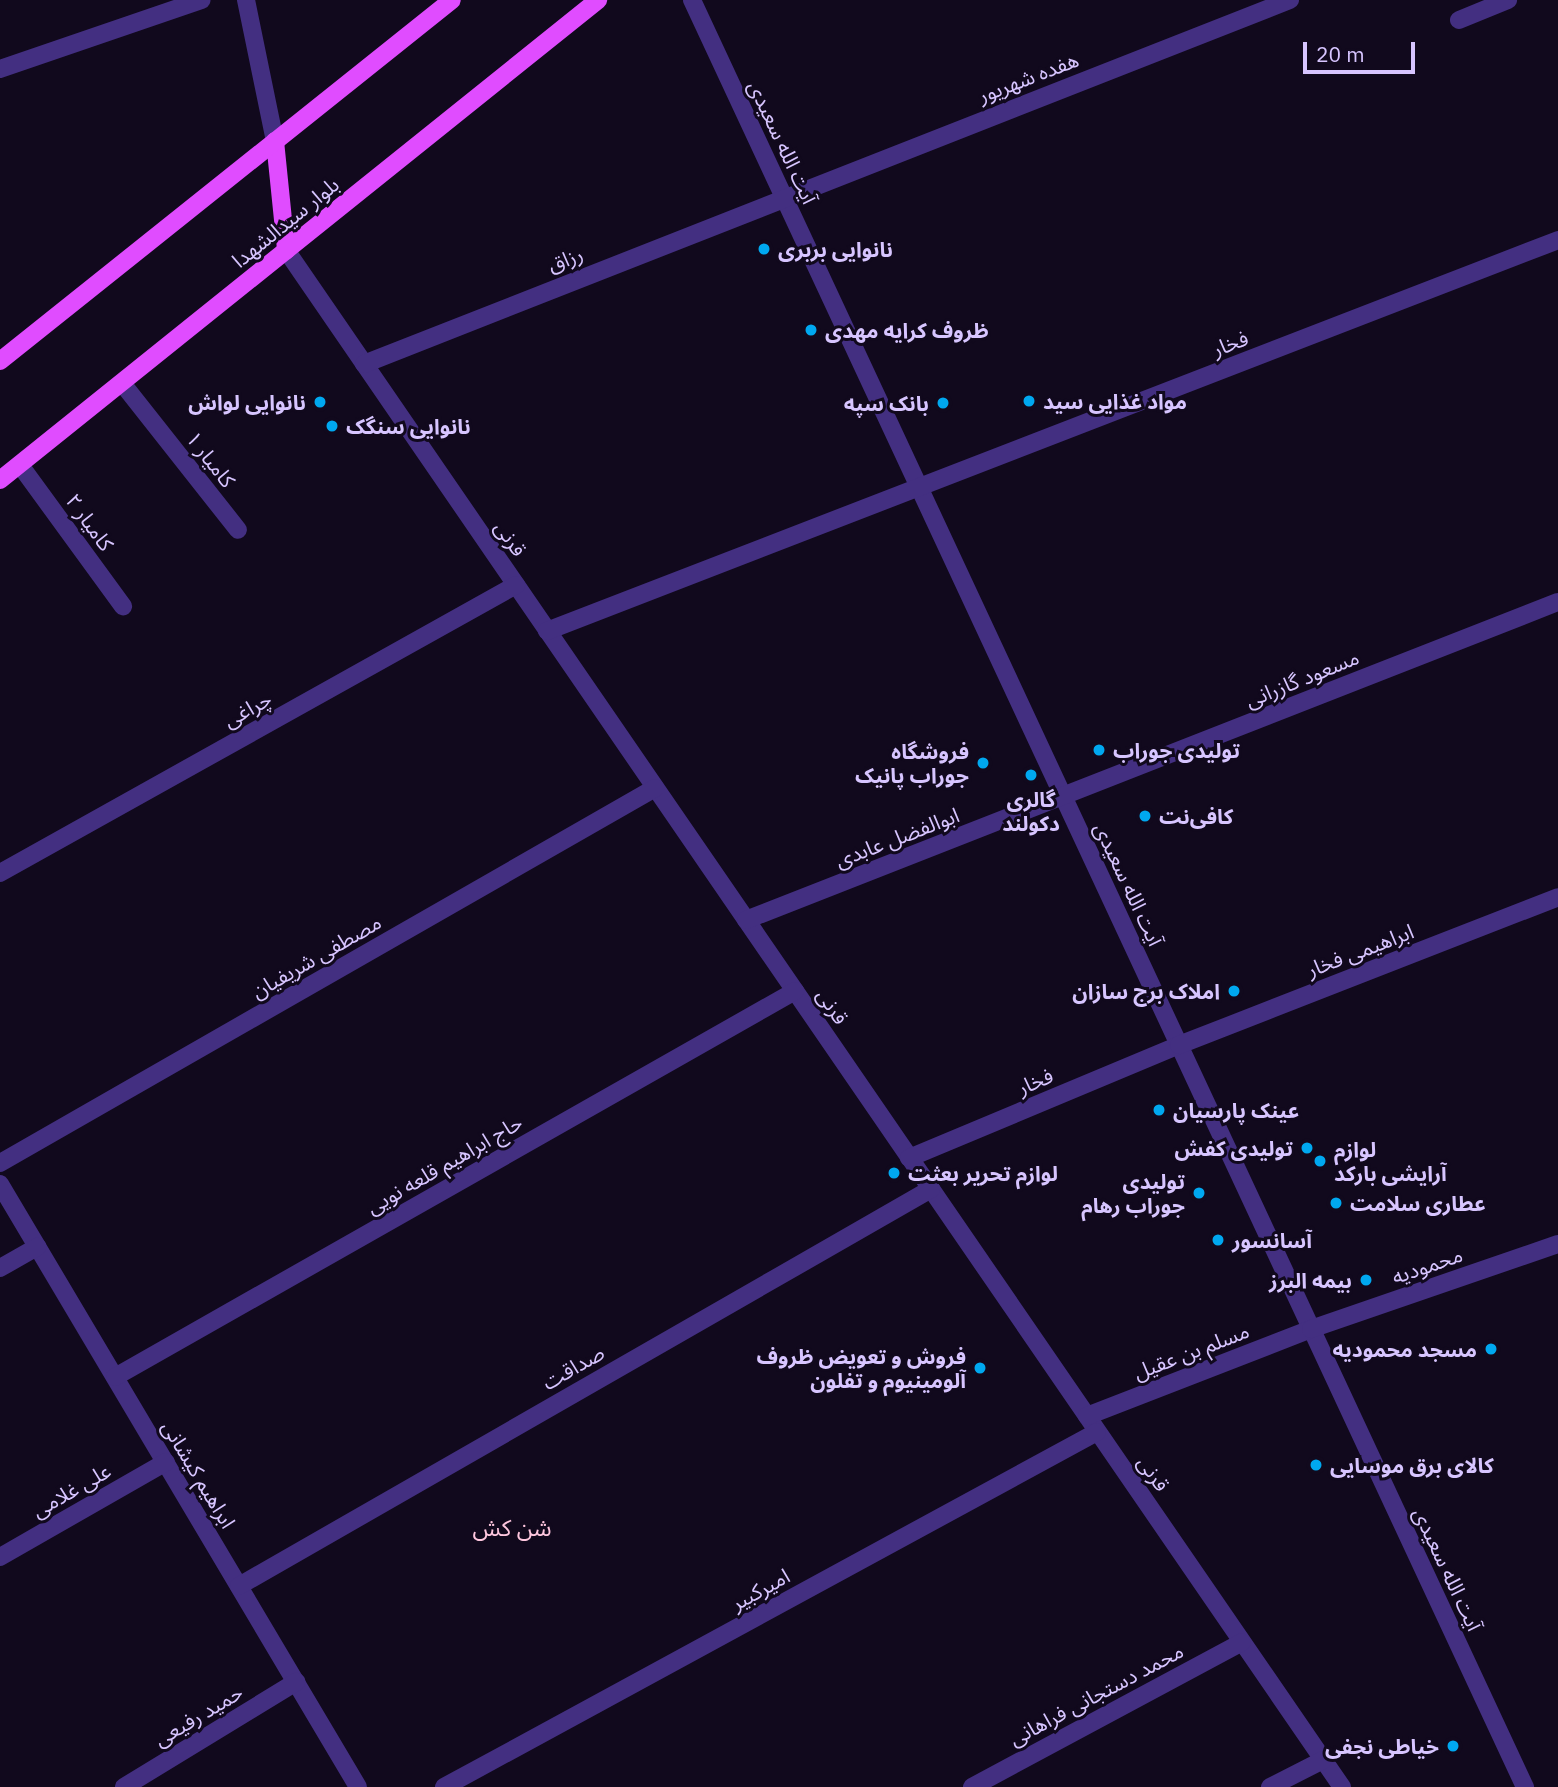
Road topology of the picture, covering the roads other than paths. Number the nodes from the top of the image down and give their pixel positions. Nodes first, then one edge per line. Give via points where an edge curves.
1 (202, 0) edge
2 (246, 0) edge
3 (452, 0) edge
4 (598, 0) edge
5 (692, 0) edge
6 (1290, 0) edge
7 (1508, 0) edge
8 (1459, 20) dead end
9 (0, 69) edge
10 (275, 141) junction
11 (783, 196) junction
12 (1558, 240) edge
13 (286, 250) junction
14 (0, 361) edge
15 (364, 364) junction
16 (122, 383) junction
17 (20, 465) junction
18 (0, 480) edge
19 (919, 488) junction
20 (238, 530) dead end
21 (516, 585) junction
22 (1558, 602) edge
23 (123, 606) dead end
24 (547, 632) junction
25 (655, 788) junction
26 (1063, 797) junction
27 (0, 873) edge
28 (1558, 897) edge
29 (746, 920) junction
30 (795, 991) junction
31 (1179, 1045) junction
32 (909, 1158) junction
33 (0, 1163) edge
34 (0, 1184) edge
35 (930, 1189) junction
36 (1558, 1244) edge
37 (37, 1247) junction
38 (0, 1268) edge
39 (1311, 1329) junction
40 (115, 1377) junction
41 (1087, 1416) junction
42 (1097, 1432) junction
43 (166, 1462) junction
44 (0, 1557) edge
45 (239, 1586) junction
46 (1242, 1642) junction
47 (296, 1682) junction
48 (1323, 1760) junction
49 (124, 1787) edge
50 (358, 1787) edge
51 (444, 1787) edge
52 (972, 1787) edge
53 (1270, 1787) edge
54 (1342, 1787) edge
55 (1525, 1787) edge

1 - 9 street
2 - 10 street
3 - 10 main road
4 - 13 main road, بلوار سیدالشهدا
5 - 11 street, آیت الله سعیدی
6 - 11 street, هفده شهریور
7 - 8 street
10 - 13 main road
10 - 14 main road
11 - 15 street, رزاق
11 - 19 street, آیت الله سعیدی
12 - 19 street, فخار
13 - 15 street, قرنی
13 - 16 main road, بلوار سیدالشهدا
15 - 21 street, قرنی
16 - 17 main road, بلوار سیدالشهدا
16 - 20 street, کامیار ۱
17 - 18 main road, بلوار سیدالشهدا
17 - 23 street, کامیار ۲
19 - 24 street, فخار
19 - 26 street, آیت الله سعیدی
21 - 24 street, قرنی
21 - 27 street, چراغی
22 - 26 street, مسعود گازرانی
24 - 25 street, قرنی
25 - 29 street, قرنی
25 - 33 street, مصطفی شریفیان
26 - 29 street, ابوالفضل عابدی
26 - 31 street, آیت الله سعیدی
28 - 31 street, ابراهیمی فخار
29 - 30 street, قرنی
30 - 32 street, قرنی
30 - 40 street, حاج ابراهیم قلعه نویی
31 - 32 street, فخار
31 - 39 street, آیت الله سعیدی
32 - 35 street, قرنی
34 - 37 street, ابراهیم کیشانی
35 - 41 street, قرنی
35 - 45 street, صداقت
36 - 39 street, محمودیه
37 - 38 street
37 - 40 street, ابراهیم کیشانی
39 - 41 street, مسلم بن عقیل
39 - 55 street, آیت الله سعیدی
40 - 43 street, ابراهیم کیشانی
41 - 42 street, قرنی
42 - 46 street, قرنی
42 - 51 street, امیرکبیر
43 - 44 street, علی غلامی
43 - 45 street, ابراهیم کیشانی
45 - 47 street, ابراهیم کیشانی
46 - 48 street, قرنی
46 - 52 street, محمد دستجانی فراهانی
47 - 49 street, حمید رفیعی
47 - 50 street, ابراهیم کیشانی
48 - 53 street
48 - 54 street, قرنی

